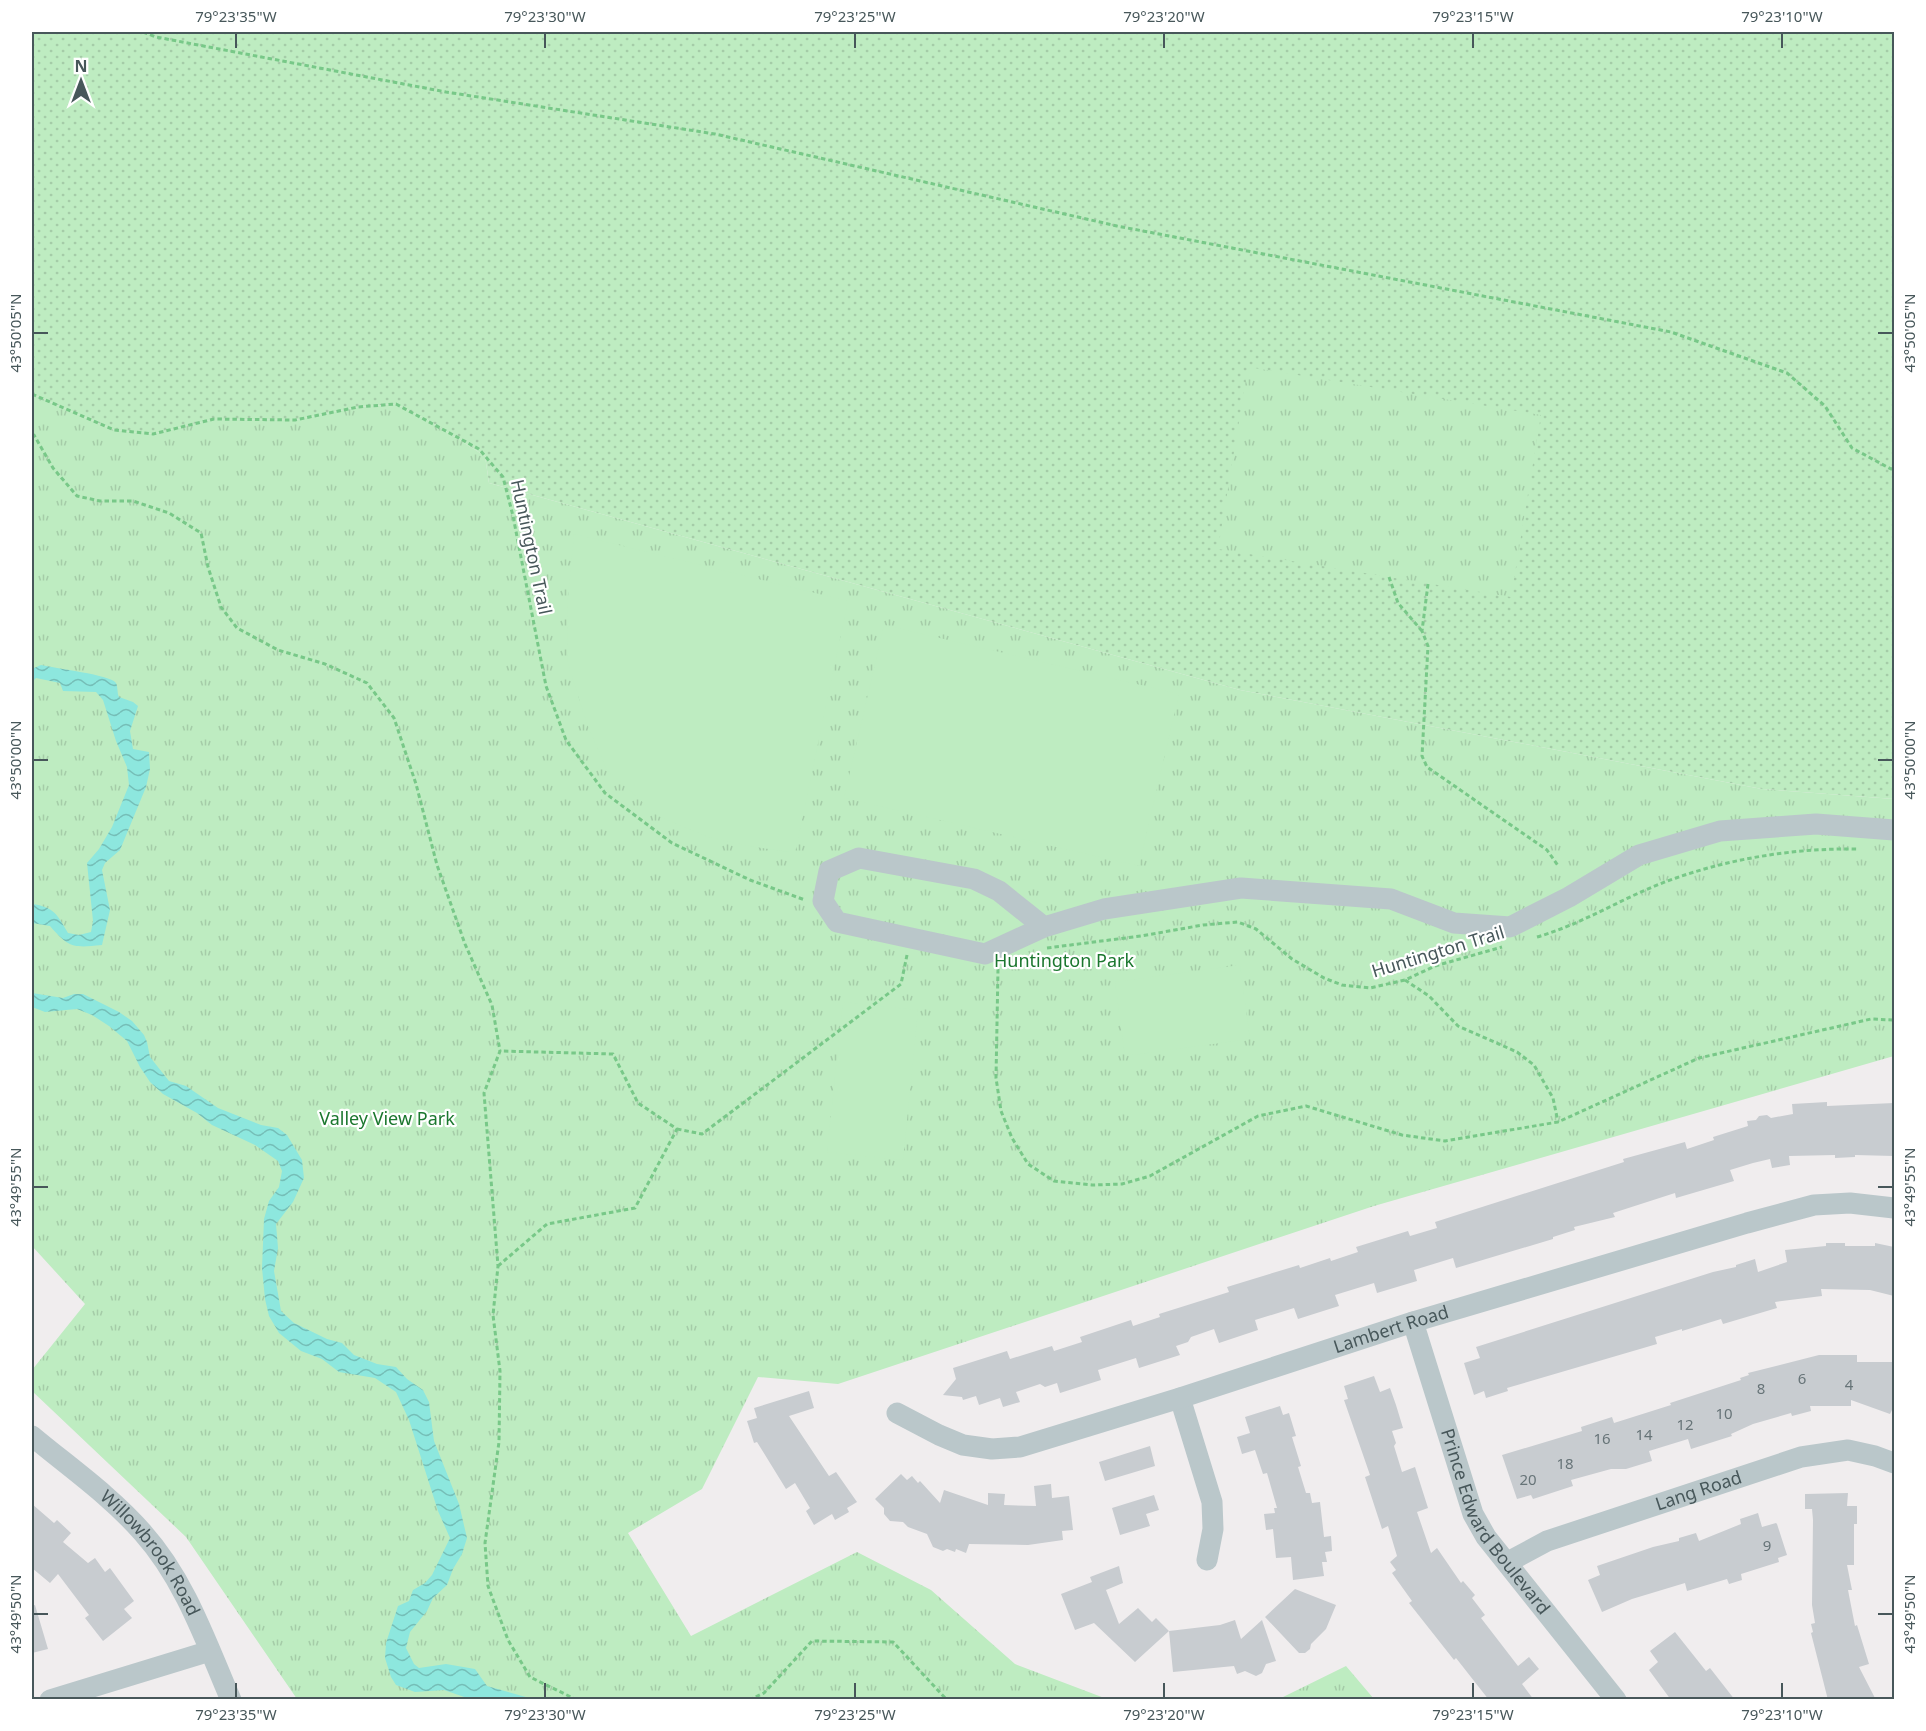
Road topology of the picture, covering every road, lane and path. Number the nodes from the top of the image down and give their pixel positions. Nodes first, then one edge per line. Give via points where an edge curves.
1 (143, 32) edge
2 (32, 394) edge
3 (32, 435) edge
4 (1894, 468) edge
5 (1389, 577) dead end
6 (1428, 584) dead end
7 (1422, 631) junction
8 (1894, 830) edge
9 (1862, 849) dead end
10 (1559, 867) dead end
11 (823, 901) junction
12 (1044, 927) junction
13 (1537, 937) dead end
14 (910, 938) junction
15 (1503, 946) dead end
16 (1045, 948) dead end
17 (1004, 964) dead end
18 (1405, 980) junction
19 (1894, 1020) edge
20 (500, 1051) junction
21 (1558, 1122) junction
22 (677, 1129) junction
23 (1894, 1208) edge
24 (498, 1266) junction
25 (1413, 1322) junction
26 (1180, 1398) junction
27 (897, 1413) dead end
28 (32, 1436) edge
29 (1894, 1463) edge
30 (1207, 1560) dead end
31 (1508, 1562) junction
32 (210, 1651) junction
33 (50, 1700) edge
34 (231, 1700) edge
35 (577, 1700) edge
36 (749, 1700) edge
37 (947, 1700) edge
38 (1616, 1700) edge

1 - 4 path via 446,92 715,134 1117,226 1671,332 1787,373 1825,406 1852,448
2 - 11 path, Huntington Trail via 114,430 153,434 214,419 295,420 396,404 479,450 503,477 550,697 566,740 605,793 672,843 750,880 807,901
3 - 20 path via 77,496 133,501 169,513 201,533 221,607 237,628 278,650 325,664 367,683 394,718 437,865 492,1005
5 - 7 path via 1398,603
6 - 7 path
7 - 10 path via 1428,646 1422,756 1427,766 1546,850
8 - 12 street via 1816,824 1720,831 1639,855 1510,927 1454,923 1391,899 1241,888 1104,909
9 - 13 path via 1752,857 1675,878
11 - 12 street via 830,872 859,858 974,879 999,891
11 - 14 street via 837,922
12 - 14 street via 985,954
14 - 22 path via 901,984 702,1134
15 - 18 path, Huntington Trail via 1436,966
16 - 18 path, Huntington Trail via 1238,922 1256,929 1292,959 1342,985 1370,988
17 - 21 path via 998,968 996,1078 1001,1111 1028,1164 1054,1181 1122,1184 1150,1176 1258,1116 1306,1106 1402,1135 1445,1141
18 - 21 path via 1429,996 1458,1026 1517,1052 1534,1065 1553,1098
19 - 21 path via 1871,1019 1700,1058
20 - 22 path via 613,1054 638,1103
20 - 24 path via 484,1093
22 - 24 path via 635,1209 547,1224
23 - 25 street, Lambert Road via 1850,1203 1814,1205
24 - 35 path via 493,1315 500,1371 499,1442 485,1543 488,1586 508,1640 530,1677
25 - 26 street, Lambert Road
25 - 31 street, Prince Edward Boulevard via 1473,1514 1486,1537
26 - 27 street, Lambert Road via 1007,1449 977,1448 951,1441
26 - 30 street via 1212,1502 1213,1529
28 - 32 street, Willowbrook Road via 143,1532 178,1582
29 - 31 street, Lang Road via 1848,1450 1801,1457 1547,1541
31 - 38 street, Prince Edward Boulevard
32 - 33 street
32 - 34 street, Willowbrook Road
36 - 37 path via 765,1693 812,1641 893,1642

